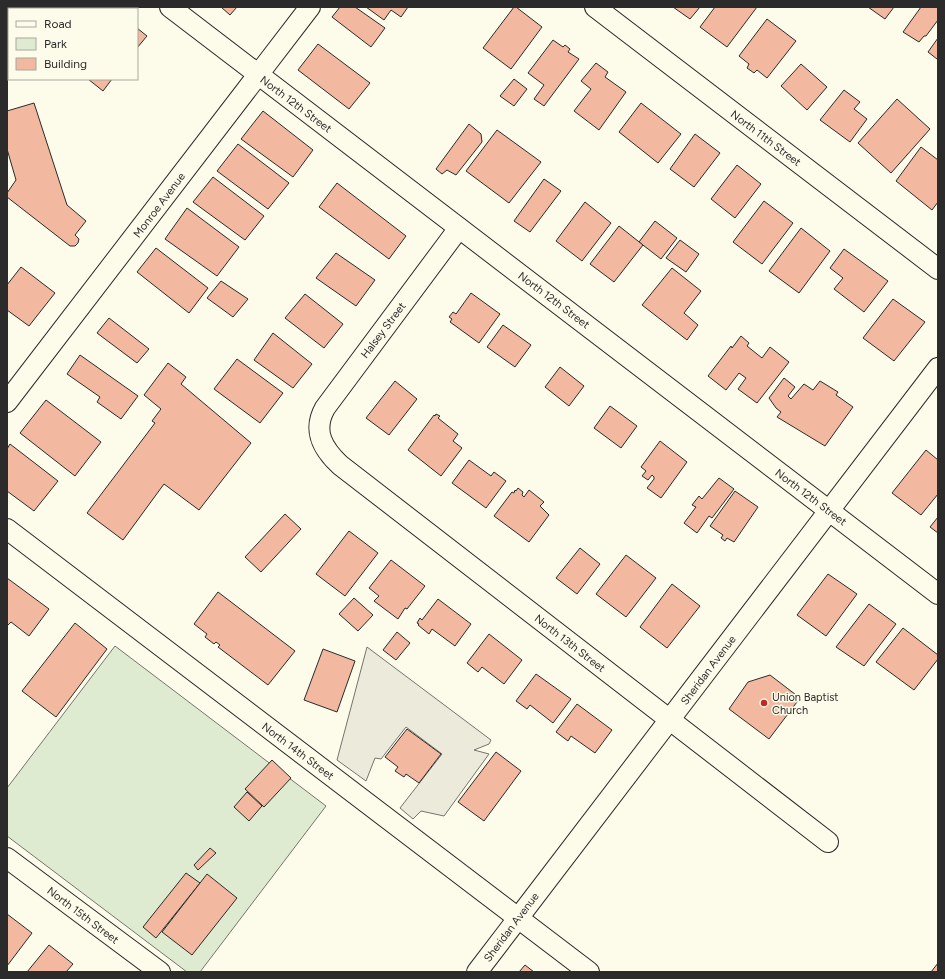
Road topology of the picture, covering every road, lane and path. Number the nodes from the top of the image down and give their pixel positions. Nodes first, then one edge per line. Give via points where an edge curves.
1 (170, 7) edge
2 (310, 7) edge
3 (594, 7) edge
4 (258, 74) junction
5 (459, 228) junction
6 (938, 270) edge
7 (938, 368) edge
8 (7, 402) edge
9 (320, 437) joint
10 (829, 510) junction
11 (7, 529) edge
12 (938, 594) edge
13 (670, 719) junction
14 (828, 842) dead end
15 (7, 858) edge
16 (518, 918) junction
17 (160, 972) edge
18 (477, 972) edge
19 (589, 972) edge

1 - 4 street, North 12th Street
2 - 4 street, Monroe Avenue
3 - 6 street, North 11th Street
4 - 5 street, North 12th Street
4 - 8 street, Monroe Avenue
5 - 9 street, Halsey Street via 325,408 320,417
5 - 10 street, North 12th Street
7 - 10 street, Sheridan Avenue
9 - 13 street, North 13th Street via 331,456 340,465
10 - 12 street, North 12th Street
10 - 13 street, Sheridan Avenue
11 - 16 street, North 14th Street
13 - 14 street, North 13th Street
13 - 16 street, Sheridan Avenue
15 - 17 street, North 15th Street
16 - 18 street, Sheridan Avenue
16 - 19 street, North 14th Street

